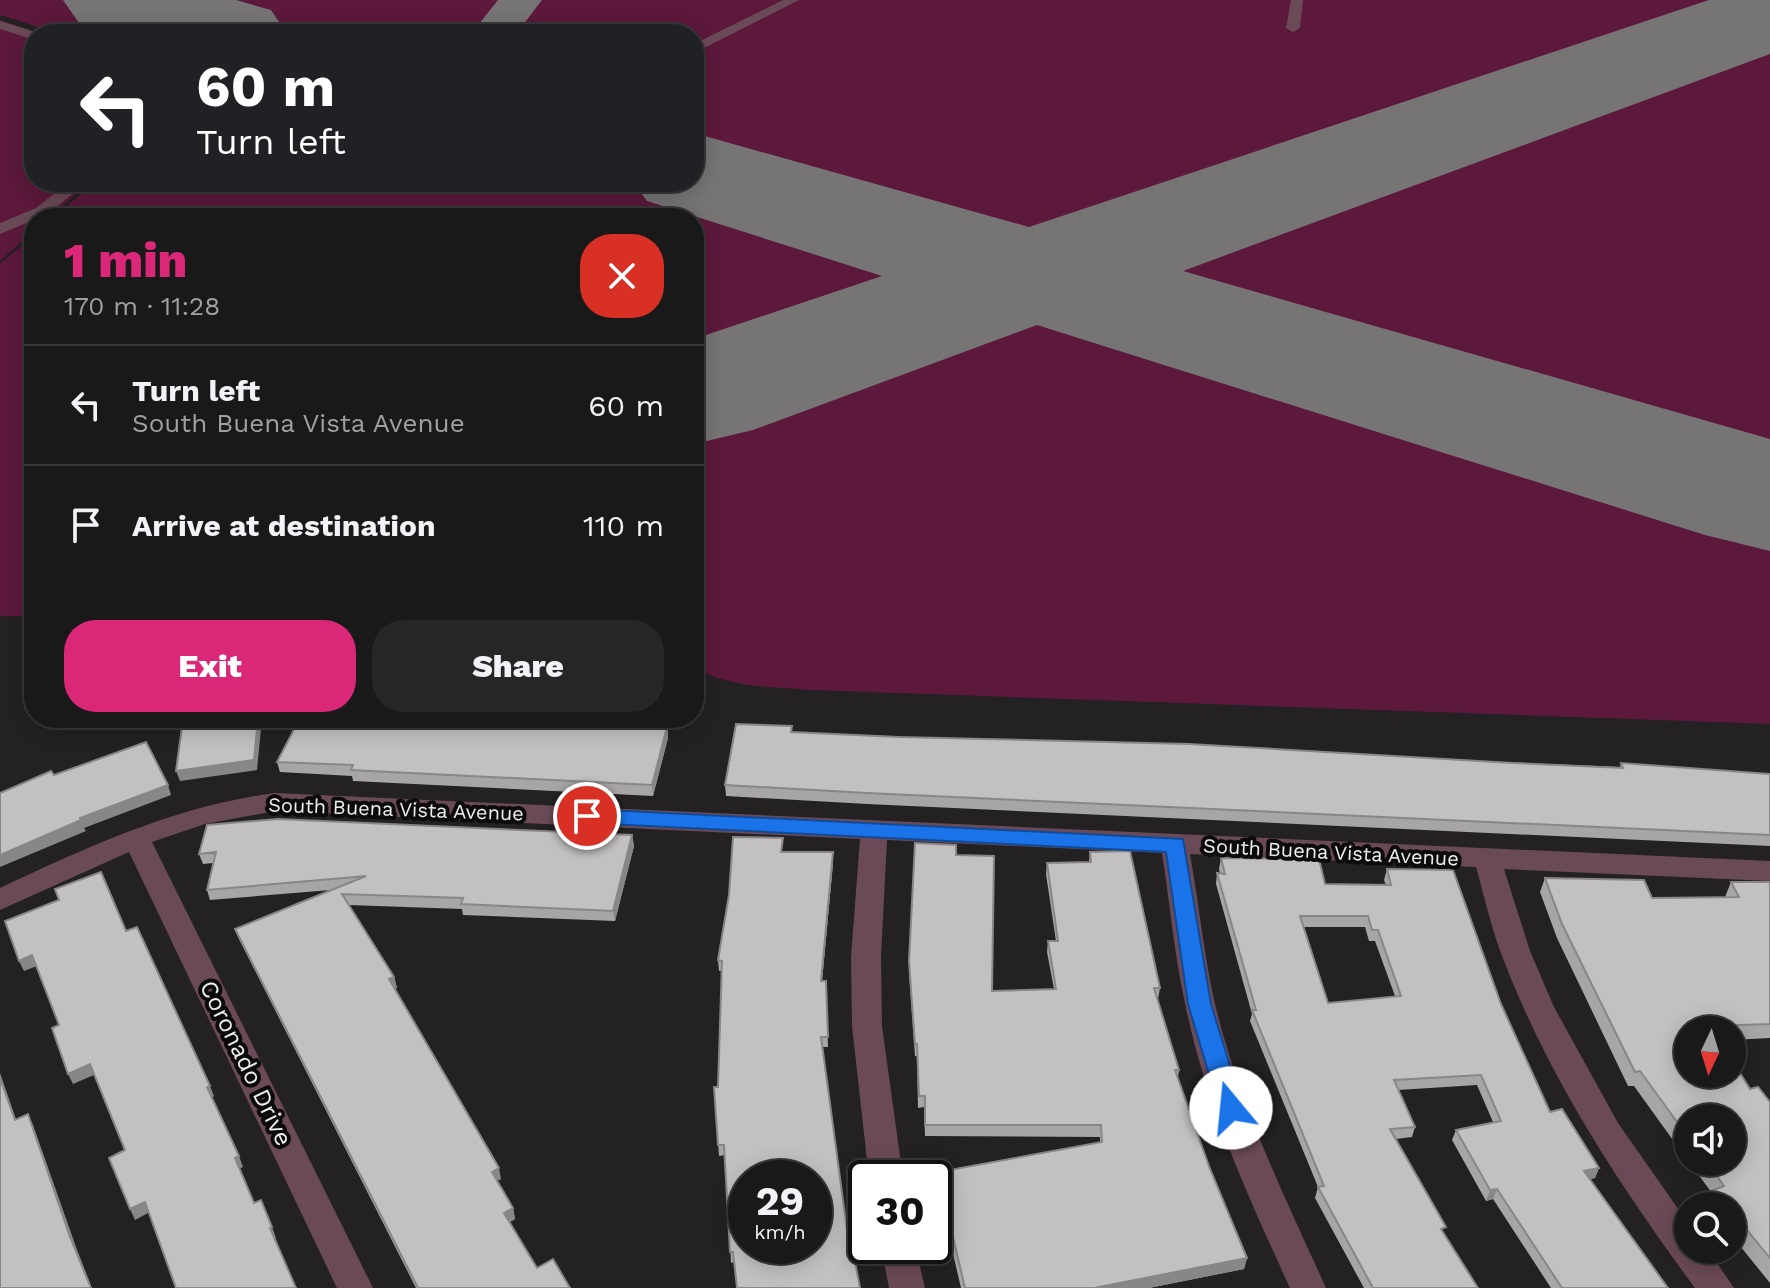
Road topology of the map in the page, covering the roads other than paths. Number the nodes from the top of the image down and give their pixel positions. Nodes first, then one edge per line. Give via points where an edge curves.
1 (793, 0) edge
2 (1297, 0) edge
3 (0, 25) edge
4 (1293, 28) dead end
5 (24, 33) edge
6 (704, 44) edge
7 (66, 192) edge
8 (46, 208) edge
9 (24, 219) edge
10 (0, 229) edge
11 (874, 830) junction
12 (136, 838) junction
13 (1175, 845) junction
14 (1487, 859) junction
15 (1770, 871) edge
16 (0, 900) edge
17 (884, 1160) edge
18 (902, 1264) edge
19 (355, 1288) edge
20 (907, 1288) edge
21 (1308, 1288) edge
22 (1716, 1288) edge

1 - 6 street
2 - 4 street
3 - 5 street
7 - 8 street
9 - 10 street
11 - 12 street, South Buena Vista Avenue via 299,802 202,813
11 - 13 street, South Buena Vista Avenue
11 - 17 street via 867,1026
12 - 16 street, South Buena Vista Avenue
12 - 19 street, Coronado Drive
13 - 14 street, South Buena Vista Avenue
13 - 21 street via 1200,1004 1231,1108
14 - 15 street, South Buena Vista Avenue
14 - 22 street via 1519,962 1555,1040 1630,1169
18 - 20 street

